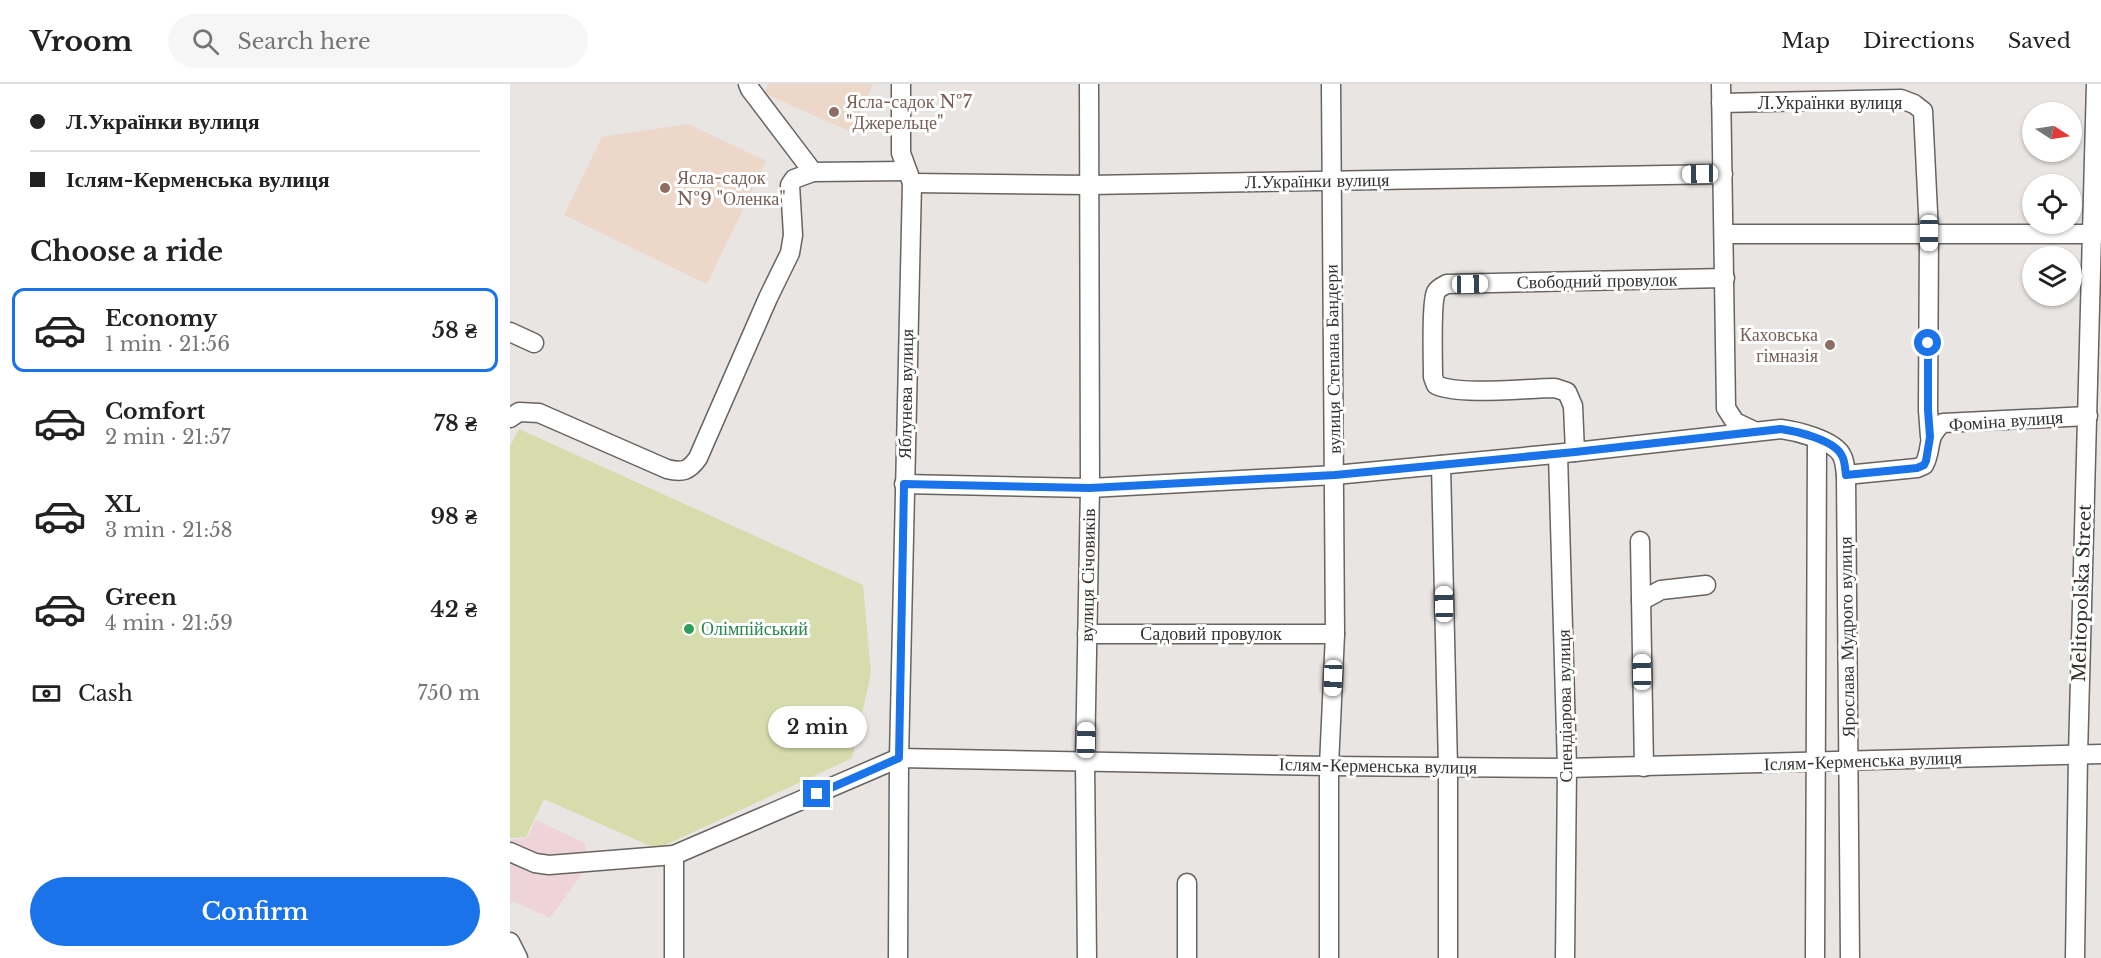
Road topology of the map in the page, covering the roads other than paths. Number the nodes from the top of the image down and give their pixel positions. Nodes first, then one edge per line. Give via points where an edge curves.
1 (748, 84) edge
2 (900, 84) edge
3 (1089, 84) edge
4 (1331, 84) edge
5 (1721, 84) edge
6 (2096, 84) edge
7 (1721, 103) junction
8 (813, 172) junction
9 (1723, 174) junction
10 (909, 177) junction
11 (1331, 181) junction
12 (1089, 185) junction
13 (1929, 233) junction
14 (1724, 234) junction
15 (2097, 234) edge
16 (1725, 278) junction
17 (510, 332) edge
18 (534, 343) dead end
19 (2088, 416) junction
20 (510, 418) edge
21 (1756, 432) junction
22 (1930, 437) junction
23 (1817, 439) junction
24 (1567, 453) junction
25 (1441, 465) junction
26 (1335, 475) junction
27 (1846, 475) junction
28 (904, 484) junction
29 (1090, 488) junction
30 (1640, 541) dead end
31 (1706, 585) dead end
32 (1641, 601) junction
33 (1087, 634) junction
34 (1335, 634) junction
35 (2101, 754) edge
36 (2078, 755) junction
37 (899, 758) junction
38 (1848, 760) junction
39 (1085, 762) junction
40 (1815, 763) junction
41 (1329, 766) junction
42 (1448, 767) junction
43 (1644, 767) junction
44 (1567, 768) junction
45 (510, 852) edge
46 (674, 855) junction
47 (1187, 883) dead end
48 (510, 942) edge
49 (1448, 957) edge
50 (518, 958) edge
51 (674, 958) edge
52 (898, 958) edge
53 (1087, 958) edge
54 (1187, 958) edge
55 (1329, 958) edge
56 (1565, 958) edge
57 (1815, 958) edge
58 (1850, 958) edge
59 (2075, 958) edge

1 - 8 street
2 - 10 street, Яблунева вулиця via 901,153
3 - 12 street, вулиця Січовиків
4 - 11 street, вулиця Степана Бандери
5 - 7 street
6 - 15 street, Melitopolska Street
7 - 9 street
7 - 13 street, Л.Українки вулиця via 1900,99 1914,104 1923,111
8 - 10 street, Л.Українки вулиця
8 - 20 street via 794,178 790,186 790,253 692,468 680,472 667,470 539,413 519,412
9 - 11 street, Л.Українки вулиця
9 - 14 street
10 - 12 street, Л.Українки вулиця
10 - 28 street, Яблунева вулиця
11 - 12 street, Л.Українки вулиця
11 - 26 street, вулиця Степана Бандери
12 - 29 street, вулиця Січовиків
13 - 14 street
13 - 15 street
13 - 22 street, Л.Українки вулиця
14 - 16 street
15 - 19 street, Melitopolska Street
16 - 21 street via 1726,408 1735,422
16 - 24 street, Свободний провулок via 1447,284 1439,289 1434,307 1436,385 1446,389 1556,388 1567,392 1573,406
17 - 18 street
19 - 22 street, Фоміна вулиця via 1950,421 1936,428
19 - 36 street, Melitopolska Street
21 - 23 street, Ярослава Мудрого вулиця via 1802,432
21 - 24 street
22 - 27 street, Фоміна вулиця via 1924,465
23 - 27 street, Ярослава Мудрого вулиця via 1842,454
23 - 40 street, Ярослава Мудрого вулиця
24 - 25 street
24 - 44 street, Спендіарова вулиця
25 - 26 street
25 - 42 street
26 - 29 street
26 - 34 street, вулиця Степана Бандери
27 - 38 street, Ярослава Мудрого вулиця
28 - 29 street
28 - 37 street, Яблунева вулиця
29 - 33 street, вулиця Січовиків
30 - 32 street
31 - 32 street via 1661,590
32 - 43 street
33 - 34 street, Садовий провулок
33 - 39 street, вулиця Січовиків
34 - 41 street, вулиця Степана Бандери
35 - 36 street, Іслям-Керменська вулиця
36 - 38 street, Іслям-Керменська вулиця
36 - 59 street, Melitopolska Street
37 - 39 street, Іслям-Керменська вулиця
37 - 46 street, Іслям-Керменська вулиця
37 - 52 street, Яблунева вулиця
38 - 40 street, Іслям-Керменська вулиця
38 - 58 street, Ярослава Мудрого вулиця
39 - 41 street, Іслям-Керменська вулиця
39 - 53 street, вулиця Січовиків
40 - 43 street, Іслям-Керменська вулиця
40 - 57 street, Ярослава Мудрого вулиця
41 - 42 street, Іслям-Керменська вулиця
41 - 55 street, вулиця Степана Бандери
42 - 44 street, Іслям-Керменська вулиця
42 - 49 street
43 - 44 street, Іслям-Керменська вулиця
44 - 56 street, Спендіарова вулиця
45 - 46 street, Іслям-Керменська вулиця via 549,865
46 - 51 street
47 - 54 street
48 - 50 street

